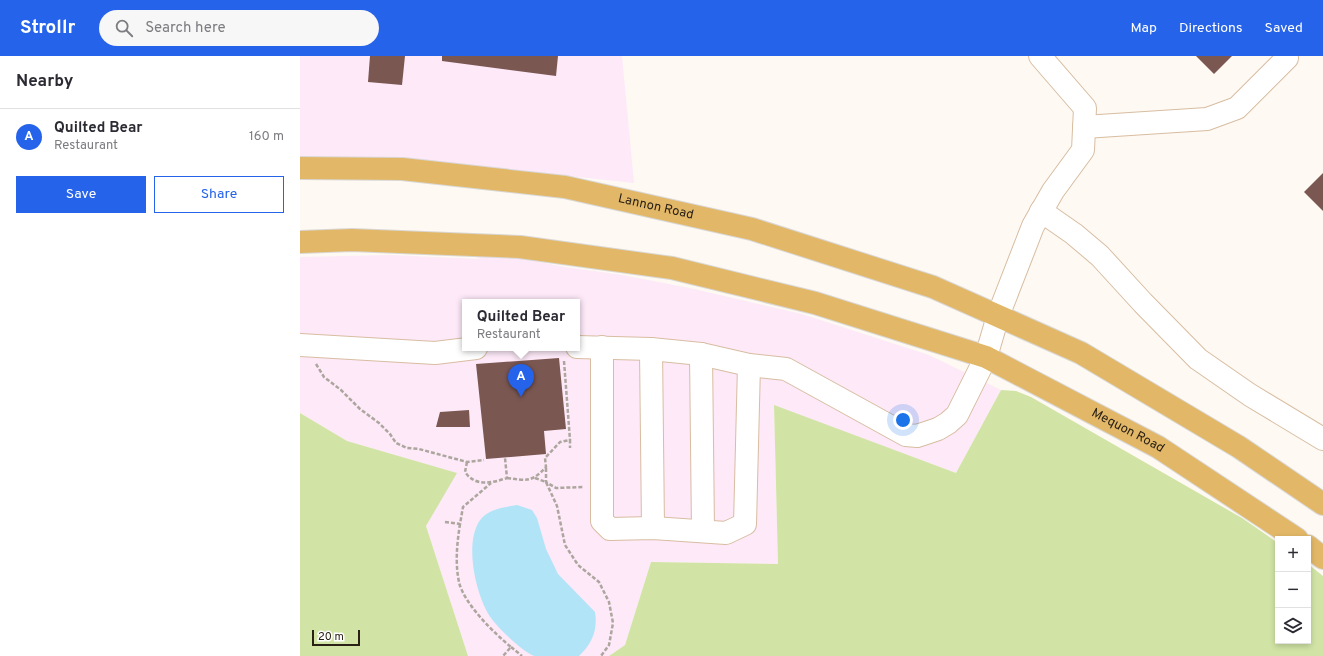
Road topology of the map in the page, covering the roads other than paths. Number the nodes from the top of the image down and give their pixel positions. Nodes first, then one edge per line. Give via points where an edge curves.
1 (1040, 56) edge
2 (1287, 58) dead end
3 (1084, 127) junction
4 (300, 168) edge
5 (1042, 211) junction
6 (300, 242) edge
7 (998, 316) junction
8 (307, 345) edge
9 (602, 347) junction
10 (650, 349) junction
11 (462, 350) edge
12 (580, 350) edge
13 (701, 354) junction
14 (986, 357) junction
15 (750, 365) junction
16 (1323, 440) edge
17 (1323, 504) edge
18 (653, 528) junction
19 (703, 531) junction
20 (1292, 536) edge
21 (1311, 548) edge
22 (1323, 558) edge

1 - 3 street via 1085,108
2 - 3 street via 1237,108 1207,119
3 - 5 street via 1083,150 1053,191
4 - 7 main road, Lannon Road via 402,169 565,187 752,229 933,287
5 - 7 street via 1033,226
5 - 16 street via 1100,256 1198,359
6 - 14 main road via 352,240 520,247 672,268 815,303
7 - 14 street
7 - 17 main road via 1081,353 1239,447
8 - 11 street via 435,353
9 - 10 street
9 - 12 street
9 - 18 street via 602,521 610,529
10 - 13 street
10 - 18 street
13 - 15 street
13 - 19 street
14 - 15 street via 957,415 938,429 917,436 906,435 786,369
14 - 20 main road, Mequon Road via 1158,447
15 - 19 street via 745,524 726,533
18 - 19 street
21 - 22 main road

